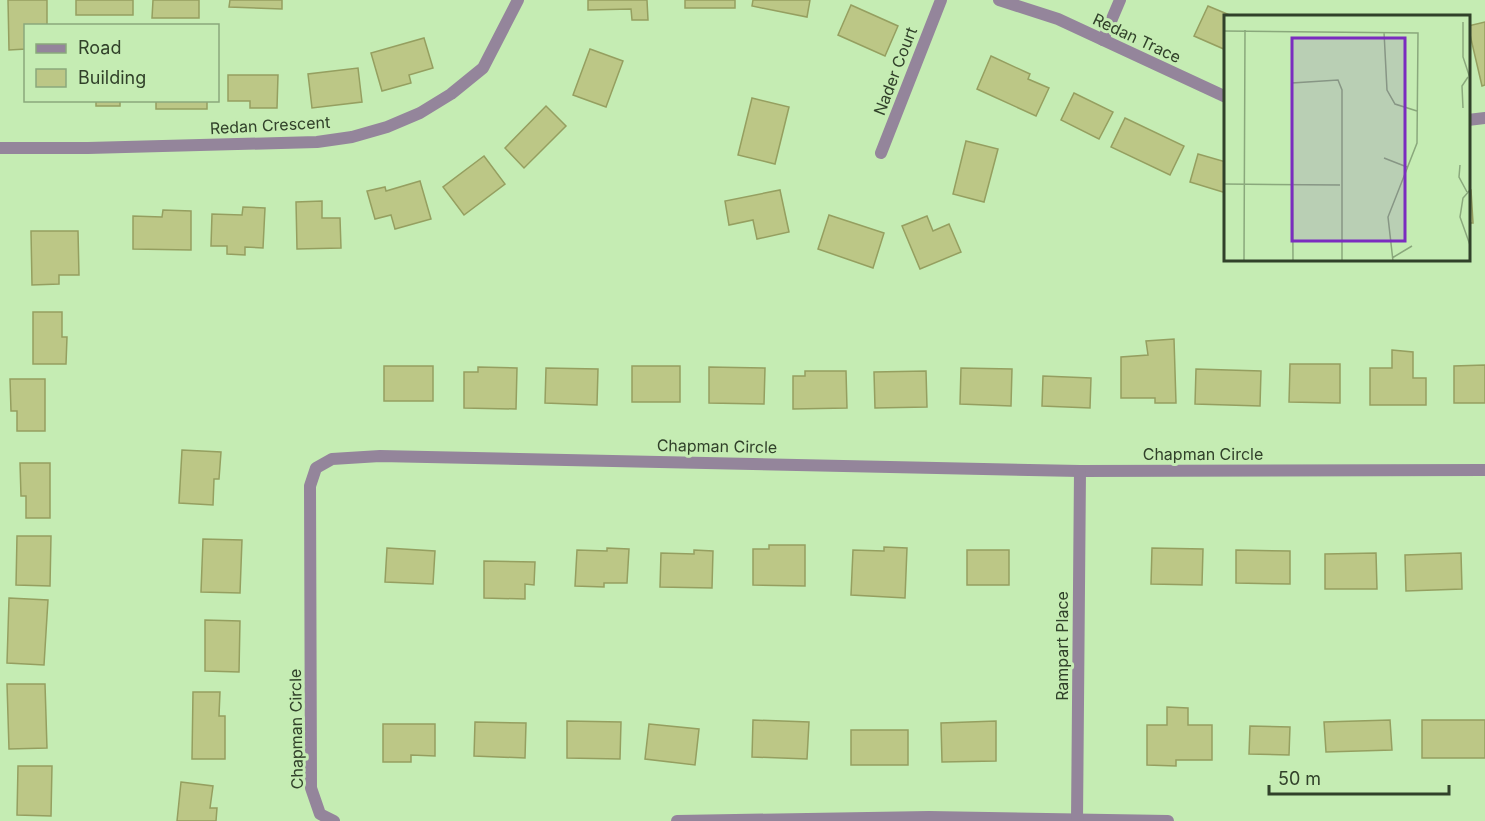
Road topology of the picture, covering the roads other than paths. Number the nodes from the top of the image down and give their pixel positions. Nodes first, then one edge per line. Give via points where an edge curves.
1 (518, 0) edge
2 (940, 0) edge
3 (999, 0) edge
4 (1120, 0) edge
5 (1103, 40) junction
6 (1224, 96) edge
7 (1485, 118) edge
8 (1470, 120) edge
9 (0, 148) edge
10 (881, 153) dead end
11 (1485, 470) edge
12 (1080, 471) junction
13 (1077, 820) edge
14 (334, 821) edge
15 (677, 821) edge
16 (1168, 821) edge

1 - 9 street, Redan Crescent via 483,68 450,94 387,127 317,142
2 - 10 street, Nader Court
3 - 5 street, Redan Trace via 1058,19
4 - 5 street
5 - 6 street, Redan Trace
7 - 8 street
11 - 12 street, Chapman Circle
12 - 13 street, Rampart Place
12 - 14 street, Chapman Circle via 380,456 332,459 316,468 310,486 311,788 320,814
13 - 15 street via 929,817
13 - 16 street

